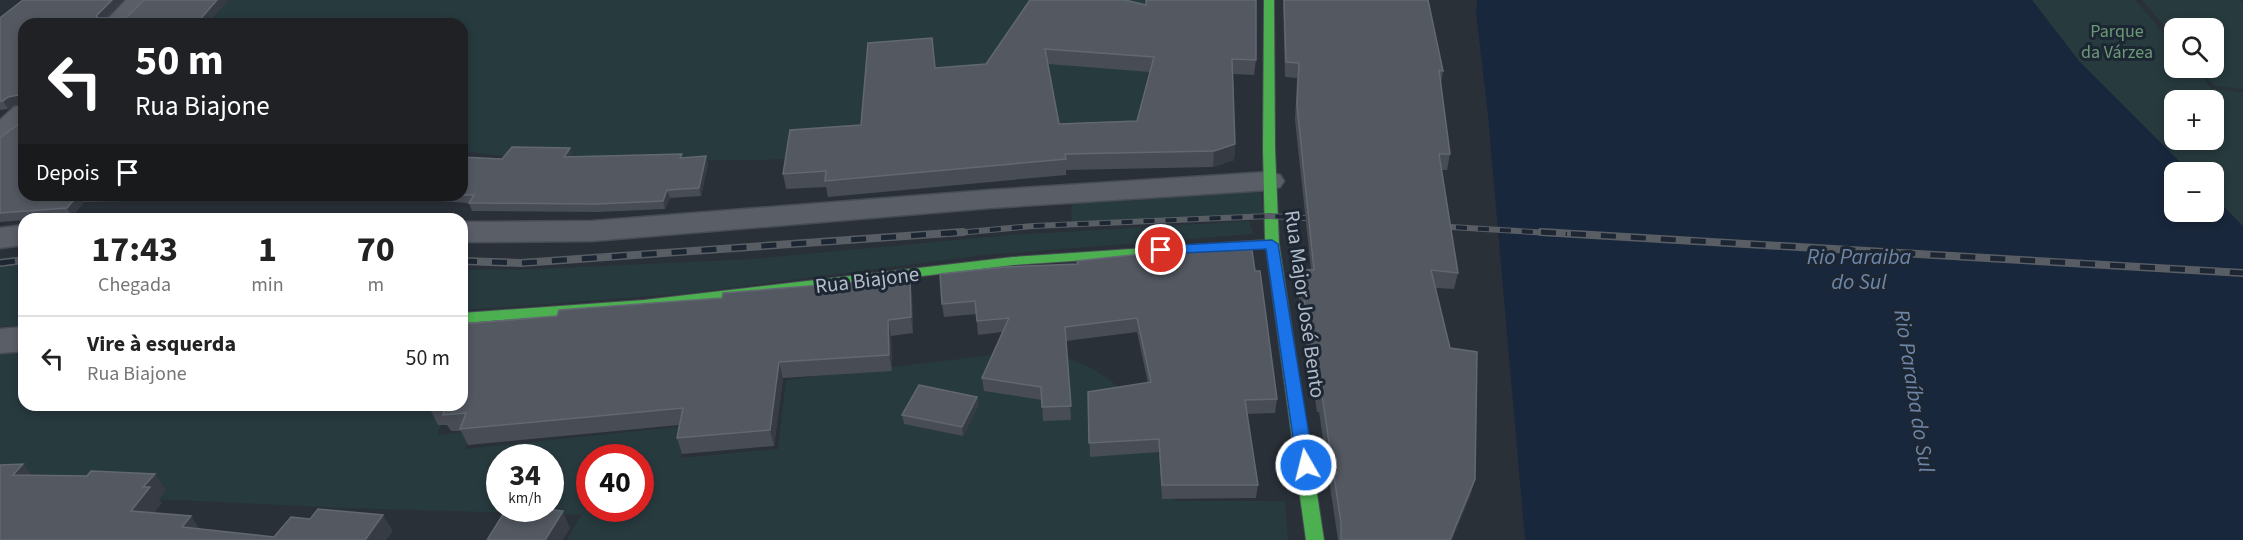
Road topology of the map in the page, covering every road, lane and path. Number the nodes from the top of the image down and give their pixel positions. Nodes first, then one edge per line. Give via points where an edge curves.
1 (140, 0) edge
2 (1269, 0) edge
3 (121, 18) edge
4 (18, 119) edge
5 (0, 136) edge
6 (1269, 181) junction
7 (468, 232) edge
8 (18, 236) edge
9 (0, 238) edge
10 (1272, 244) junction
11 (468, 318) edge
12 (18, 340) edge
13 (0, 341) edge
14 (1315, 540) edge

1 - 3 street
2 - 6 street, Rua Major José Bento
4 - 5 street
6 - 7 street via 592,231
6 - 10 street, Rua Major José Bento
8 - 9 street
10 - 11 street, Rua Biajone via 1036,259 656,303
10 - 14 street, Rua Major José Bento
12 - 13 street

